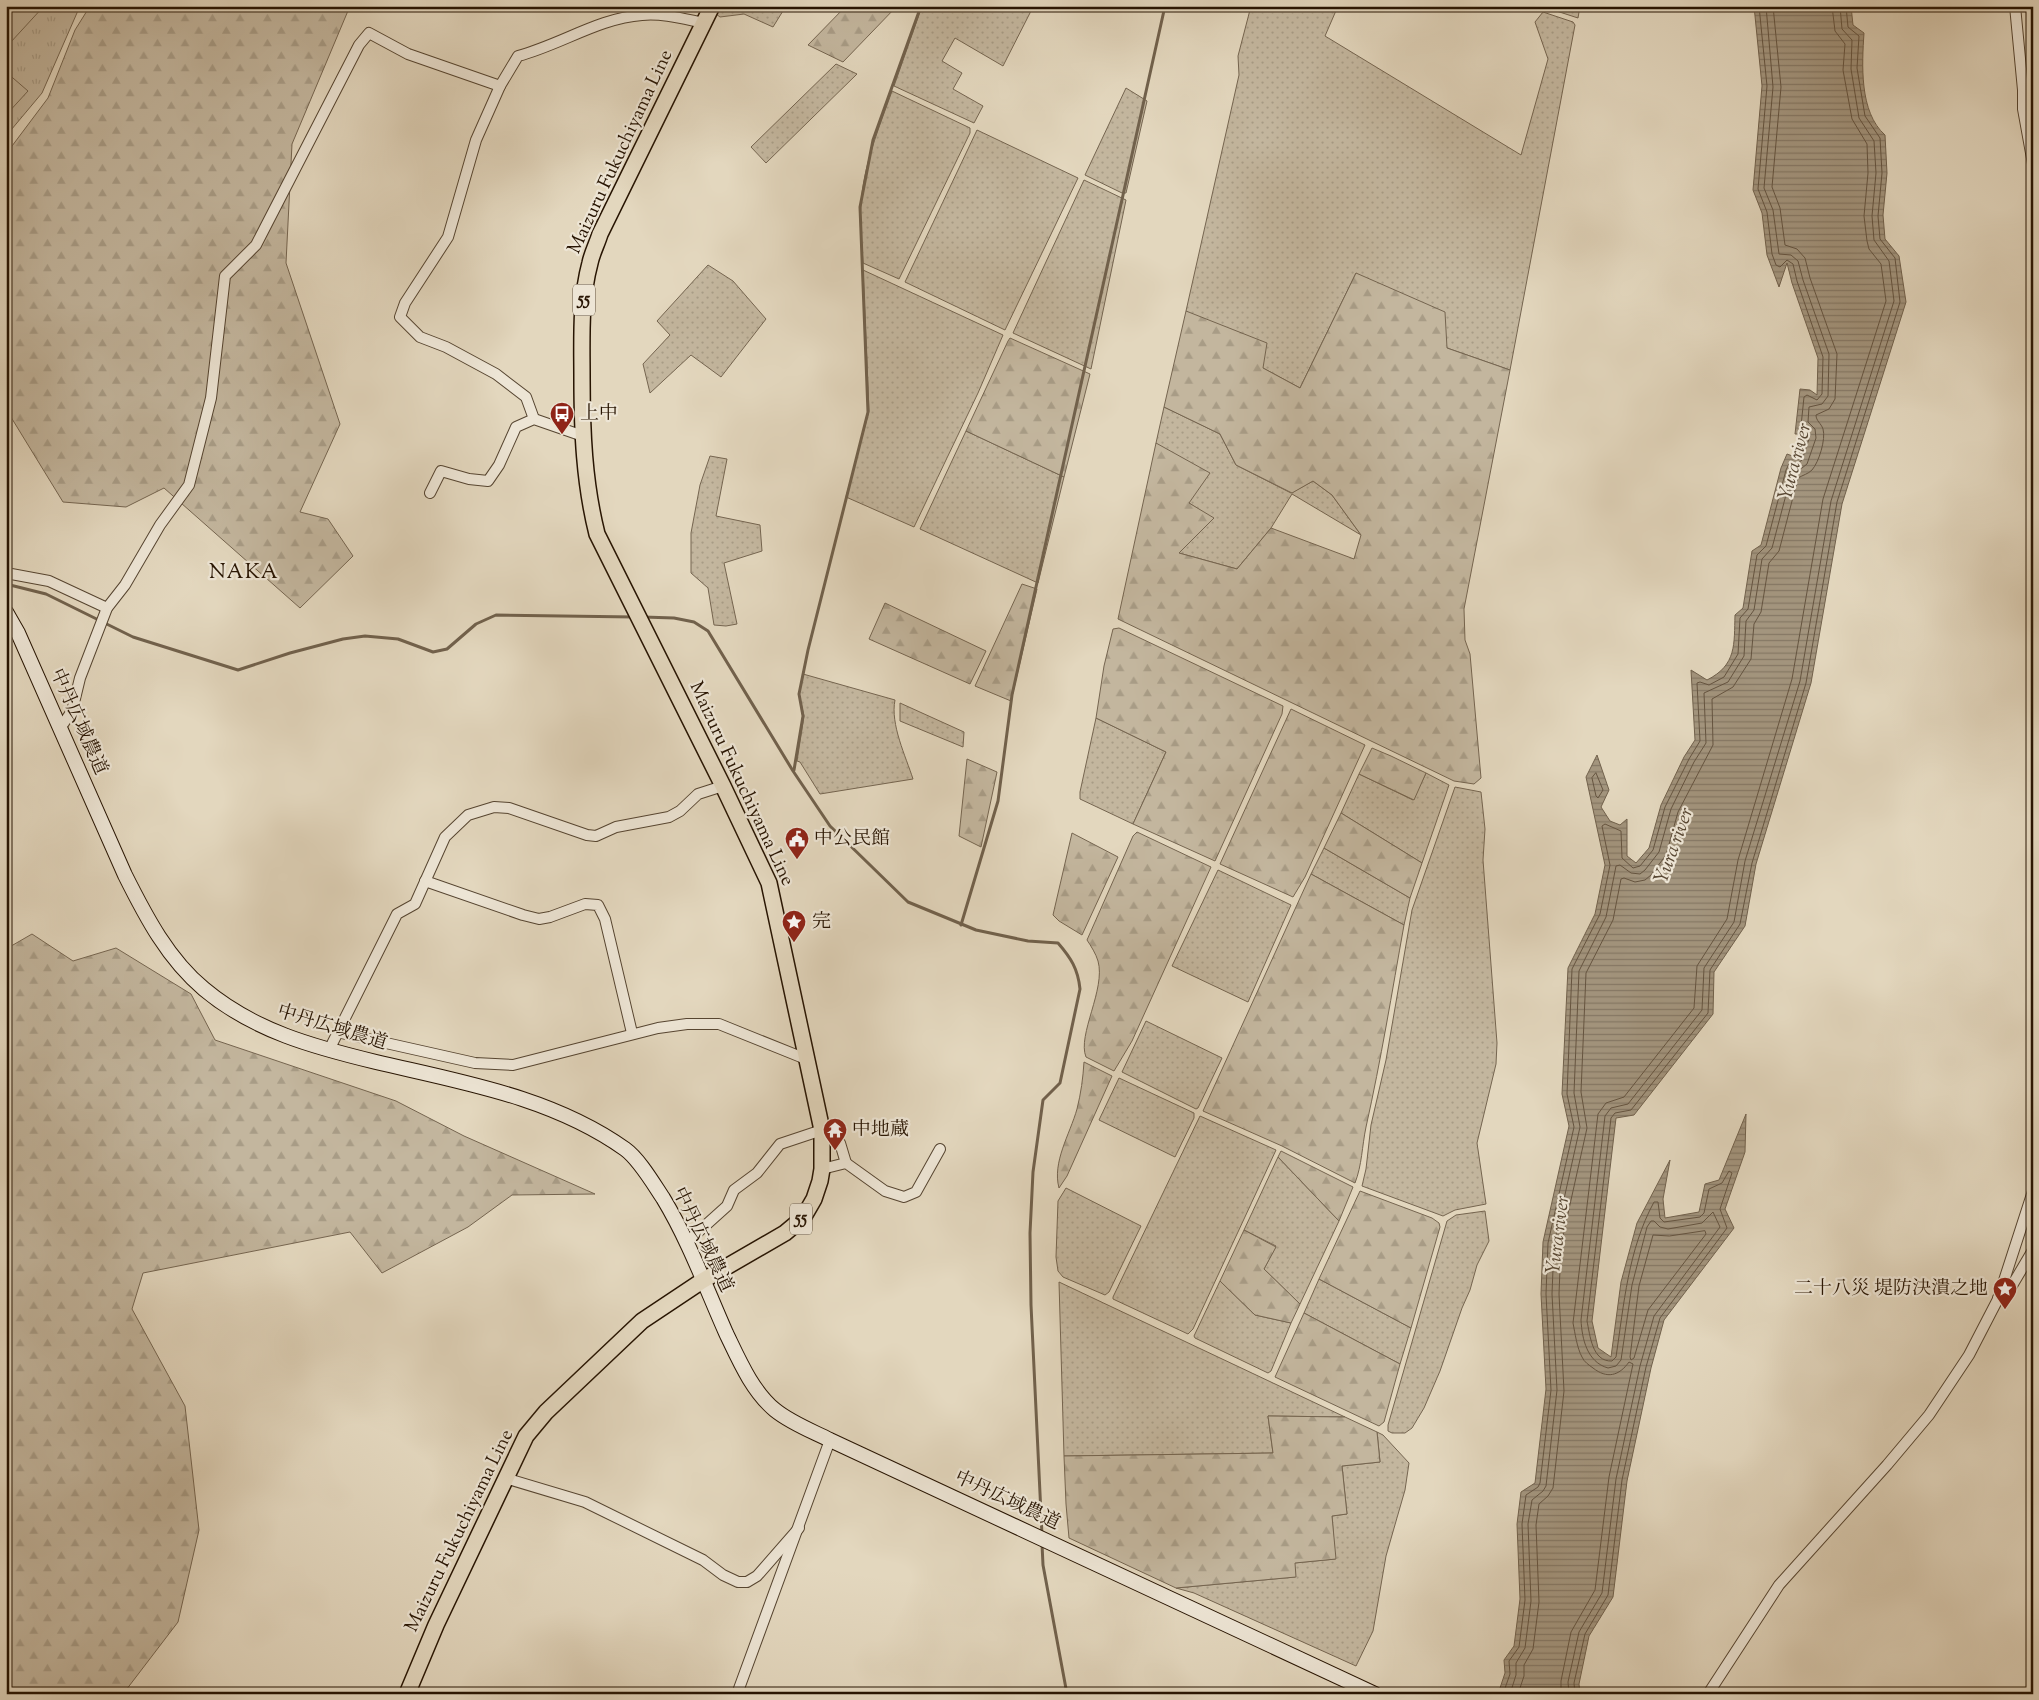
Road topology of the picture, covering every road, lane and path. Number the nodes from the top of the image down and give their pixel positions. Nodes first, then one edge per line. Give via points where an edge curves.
1 (712, 6) edge
2 (2015, 6) edge
3 (704, 22) junction
4 (500, 86) junction
5 (2028, 109) edge
6 (2033, 164) edge
7 (534, 419) junction
8 (583, 436) junction
9 (430, 493) dead end
10 (6, 573) edge
11 (107, 608) junction
12 (6, 612) edge
13 (12, 632) edge
14 (60, 727) junction
15 (723, 786) junction
16 (425, 881) junction
17 (337, 1032) junction
18 (632, 1034) junction
19 (329, 1050) junction
20 (806, 1059) junction
21 (822, 1130) junction
22 (940, 1149) dead end
23 (846, 1163) junction
24 (822, 1169) junction
25 (2033, 1191) edge
26 (687, 1242) junction
27 (2033, 1250) edge
28 (702, 1281) junction
29 (1998, 1299) junction
30 (835, 1442) junction
31 (505, 1478) junction
32 (799, 1528) junction
33 (407, 1694) edge
34 (737, 1694) edge
35 (1375, 1694) edge
36 (1708, 1694) edge

1 - 3 main road, Maizuru Fukuchiyama Line / 55
2 - 5 street via 2023,90
3 - 4 street via 643,14 613,20 518,56
3 - 8 main road, Maizuru Fukuchiyama Line / 55 via 600,234 590,262 582,315
4 - 7 street via 471,154 448,237 405,303 400,317 420,337 496,374 526,397
4 - 11 street via 408,54 369,33 359,45 256,245 225,276 211,398 189,485
5 - 6 street
7 - 8 street
7 - 9 street via 516,427 488,482 441,471
8 - 15 main road, Maizuru Fukuchiyama Line / 55 via 589,500 597,534
10 - 11 street via 49,581
11 - 14 street via 80,678 72,711
12 - 13 street, 中丹広域農道
13 - 14 street, 中丹広域農道
14 - 19 street, 中丹広域農道 via 141,907 182,968 226,1006 274,1032
15 - 16 street via 698,794 669,817 616,827 596,836 509,808 494,807 468,815 445,836
15 - 20 main road, Maizuru Fukuchiyama Line / 55 via 769,884
16 - 17 street via 415,904 397,914
16 - 18 street via 539,919 585,904 598,905 605,919
17 - 18 street via 475,1063 513,1065
17 - 19 street
18 - 20 street via 687,1024 720,1024
19 - 26 street, 中丹広域農道 via 522,1098 580,1122 627,1150 651,1179
20 - 21 main road, Maizuru Fukuchiyama Line / 55
21 - 23 street via 840,1143
21 - 24 main road, Maizuru Fukuchiyama Line / 55
21 - 26 street via 780,1144 757,1173 734,1190 727,1206
22 - 23 street via 916,1192 904,1197 885,1191
23 - 24 street
24 - 28 main road, Maizuru Fukuchiyama Line / 55 via 814,1199 803,1218 785,1233
25 - 29 street
26 - 28 street, 中丹広域農道
27 - 29 street via 2010,1289
28 - 30 street, 中丹広域農道 via 739,1361 758,1390 775,1410
28 - 31 main road, Maizuru Fukuchiyama Line / 55 via 642,1321 546,1412 526,1436
29 - 36 street via 1969,1355 1929,1415 1779,1585
30 - 32 street
30 - 35 street, 中丹広域農道
31 - 32 street via 585,1502 703,1560 738,1582 747,1582 757,1576
31 - 33 main road, Maizuru Fukuchiyama Line / 55
32 - 34 street

